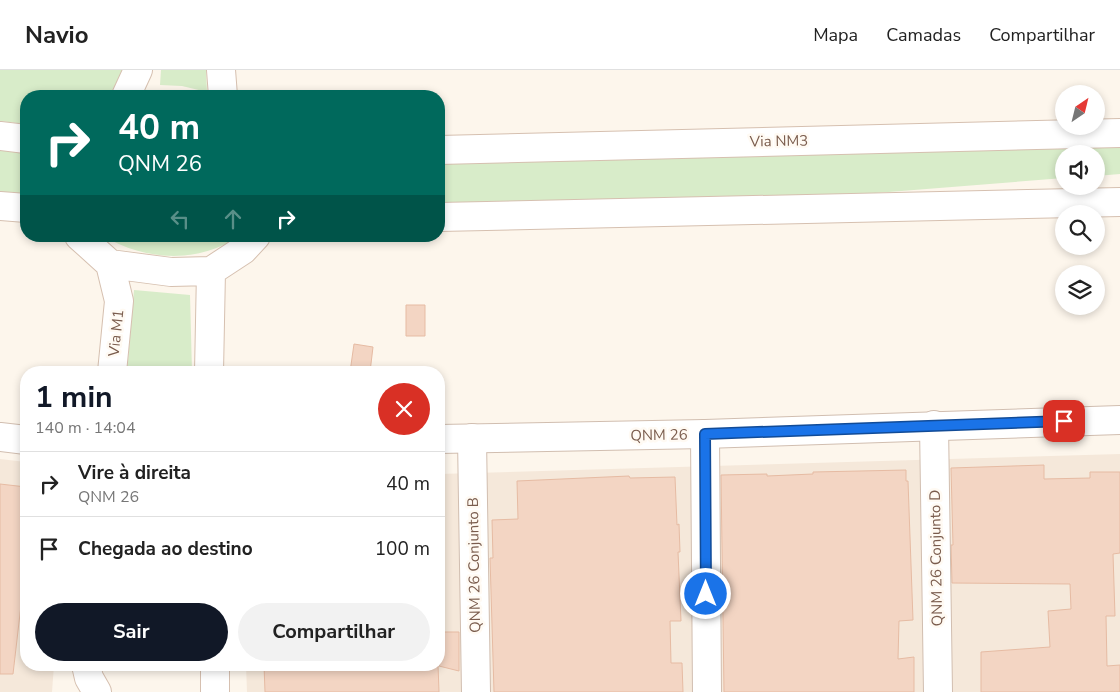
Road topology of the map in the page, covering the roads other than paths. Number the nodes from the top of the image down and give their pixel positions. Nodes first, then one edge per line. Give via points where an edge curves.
1 (138, 70) edge
2 (221, 70) edge
3 (129, 90) edge
4 (223, 90) edge
5 (1120, 133) edge
6 (0, 136) edge
7 (20, 138) edge
8 (445, 150) edge
9 (1120, 202) edge
10 (0, 206) edge
11 (20, 208) edge
12 (445, 217) edge
13 (86, 242) edge
14 (250, 242) edge
15 (110, 264) junction
16 (210, 271) junction
17 (113, 366) edge
18 (209, 366) edge
19 (1120, 420) edge
20 (934, 425) junction
21 (705, 434) junction
22 (0, 437) edge
23 (472, 438) junction
24 (20, 439) edge
25 (445, 439) edge
26 (84, 671) edge
27 (87, 671) edge
28 (80, 692) edge
29 (97, 692) edge
30 (476, 692) edge
31 (707, 692) edge
32 (938, 692) edge

1 - 3 main road
2 - 4 main road
5 - 8 main road, Via NM3
6 - 7 main road
9 - 12 main road
10 - 11 main road
13 - 15 main road
14 - 16 main road
15 - 16 main road via 171,272
15 - 17 main road, Via M1 via 120,301
16 - 18 main road
19 - 20 main road, QNM 26
20 - 21 main road, QNM 26
20 - 32 main road, QNM 26 Conjunto D
21 - 23 main road, QNM 26
21 - 31 main road
22 - 24 main road
23 - 25 main road, QNM 26
23 - 30 main road, QNM 26 Conjunto B
26 - 28 main road
27 - 29 main road

